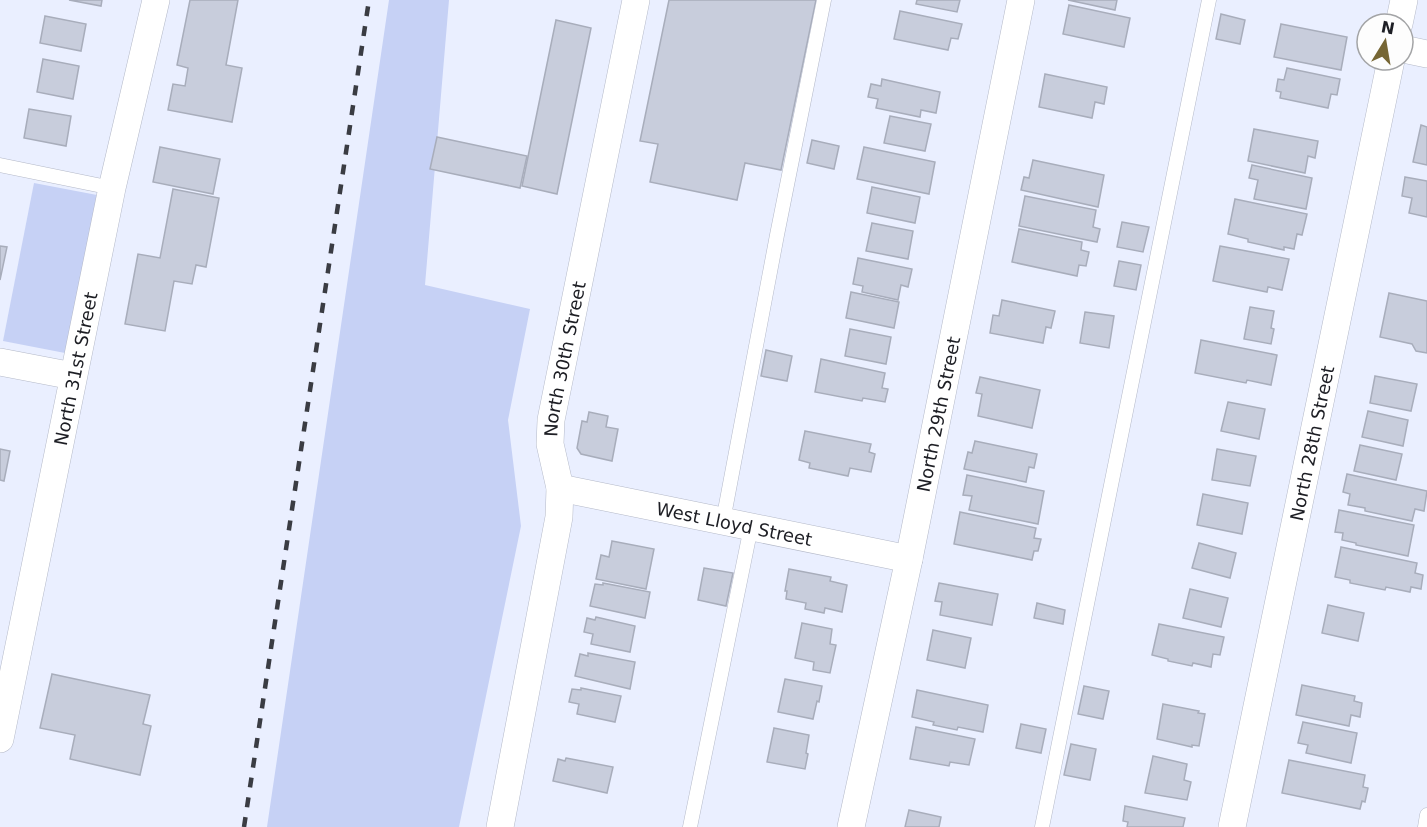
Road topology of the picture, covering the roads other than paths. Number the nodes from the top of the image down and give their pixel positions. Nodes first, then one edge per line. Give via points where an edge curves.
1 (156, 0) edge
2 (636, 0) edge
3 (824, 0) edge
4 (1021, 0) edge
5 (1209, 0) edge
6 (1389, 72) edge
7 (0, 165) edge
8 (112, 188) junction
9 (0, 362) edge
10 (73, 376) junction
11 (560, 488) junction
12 (723, 521) junction
13 (751, 527) junction
14 (909, 559) junction
15 (0, 739) edge
16 (1427, 815) edge
17 (500, 827) edge
18 (690, 827) edge
19 (851, 827) edge
20 (1042, 827) edge
21 (1232, 827) edge
22 (1425, 827) edge

1 - 8 street, North 31st Street
2 - 11 street, North 30th Street via 551,420 550,444
3 - 12 lane
4 - 14 street, North 29th Street
5 - 20 lane
6 - 21 street, North 28th Street
7 - 8 lane
8 - 10 street, North 31st Street
9 - 10 street
10 - 15 street, North 31st Street
11 - 12 street, West Lloyd Street
11 - 17 street, North 30th Street via 559,518
12 - 13 street, West Lloyd Street
13 - 14 street, West Lloyd Street
13 - 18 lane
14 - 19 street, North 29th Street
16 - 22 lane

